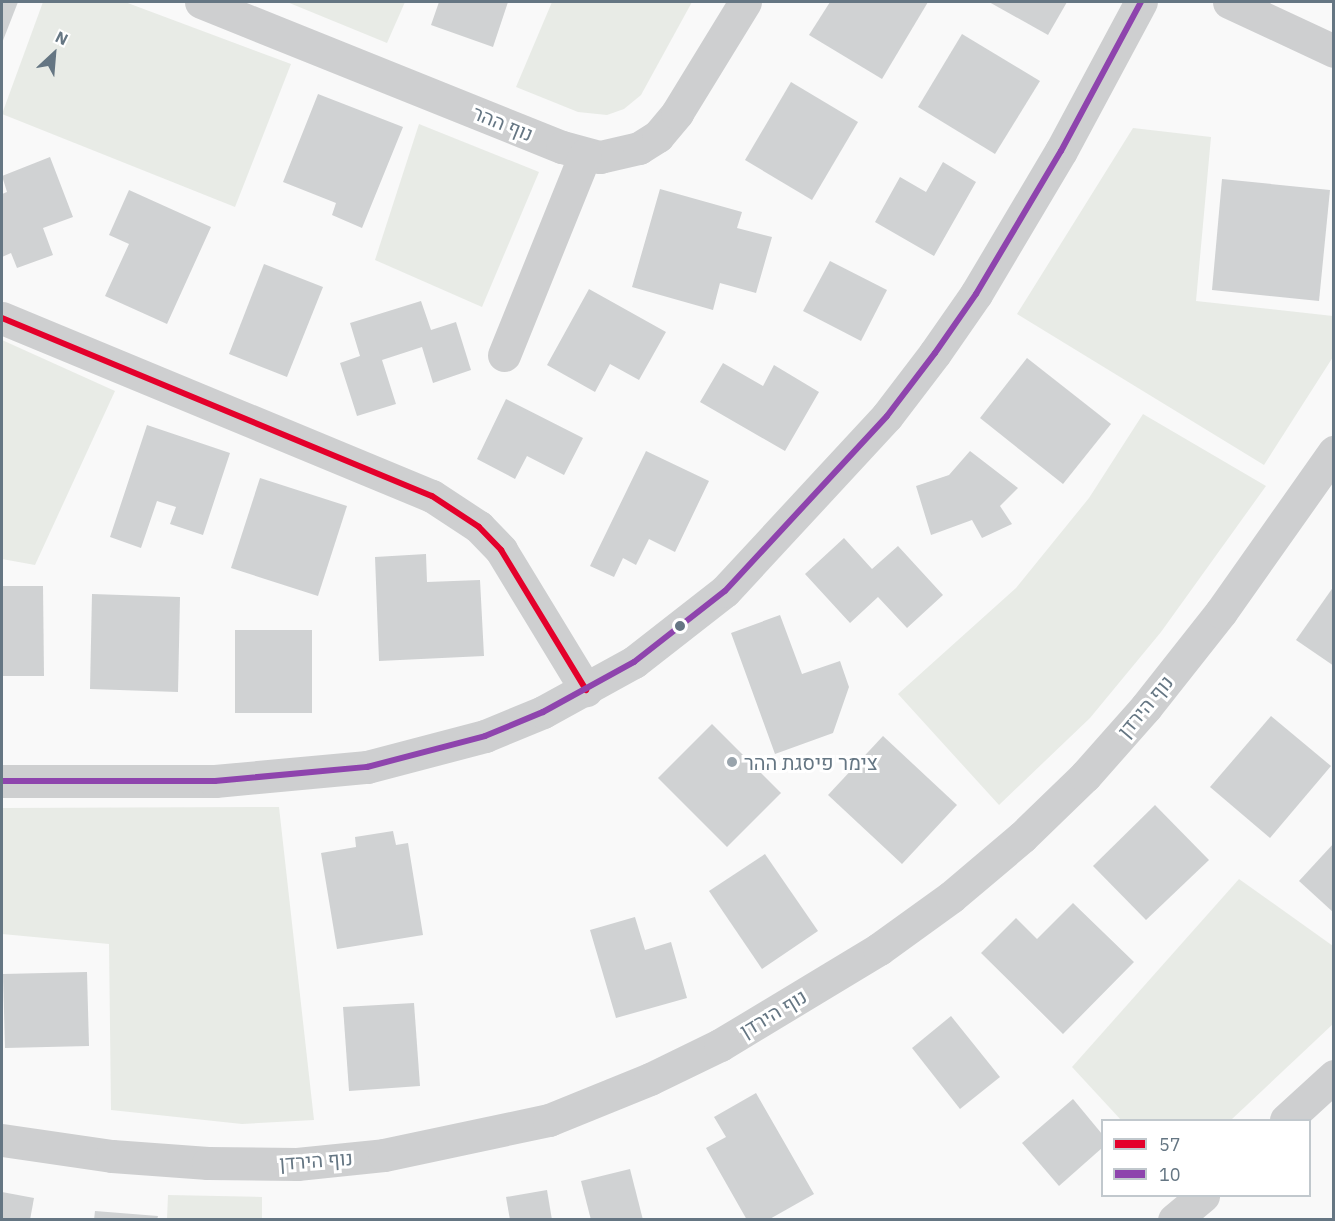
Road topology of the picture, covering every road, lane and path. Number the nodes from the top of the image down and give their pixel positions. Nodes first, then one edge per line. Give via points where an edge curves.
1 (201, 2) edge
2 (745, 2) edge
3 (1141, 2) edge
4 (1229, 2) edge
5 (1334, 51) edge
6 (585, 155) junction
7 (2, 318) edge
8 (504, 355) dead end
9 (1334, 452) edge
10 (586, 690) junction
11 (2, 781) edge
12 (1334, 1076) edge
13 (1287, 1119) edge
14 (2, 1140) edge
15 (1202, 1197) edge
16 (1174, 1220) edge

1 - 6 street, נוף ההר
2 - 6 street, נוף ההר via 677,113 658,136 620,154
3 - 10 street via 1095,91 976,294 887,416 724,591 634,662
4 - 5 street
6 - 8 street
7 - 10 street via 432,496 479,527 501,550
9 - 14 street, נוף הירדן via 1221,612 1153,699 1085,776 1030,830 951,897 879,949 720,1045 650,1079 549,1120 384,1155 297,1164 208,1163 112,1156
10 - 11 street via 485,736 367,767 215,781
12 - 13 street
15 - 16 street

